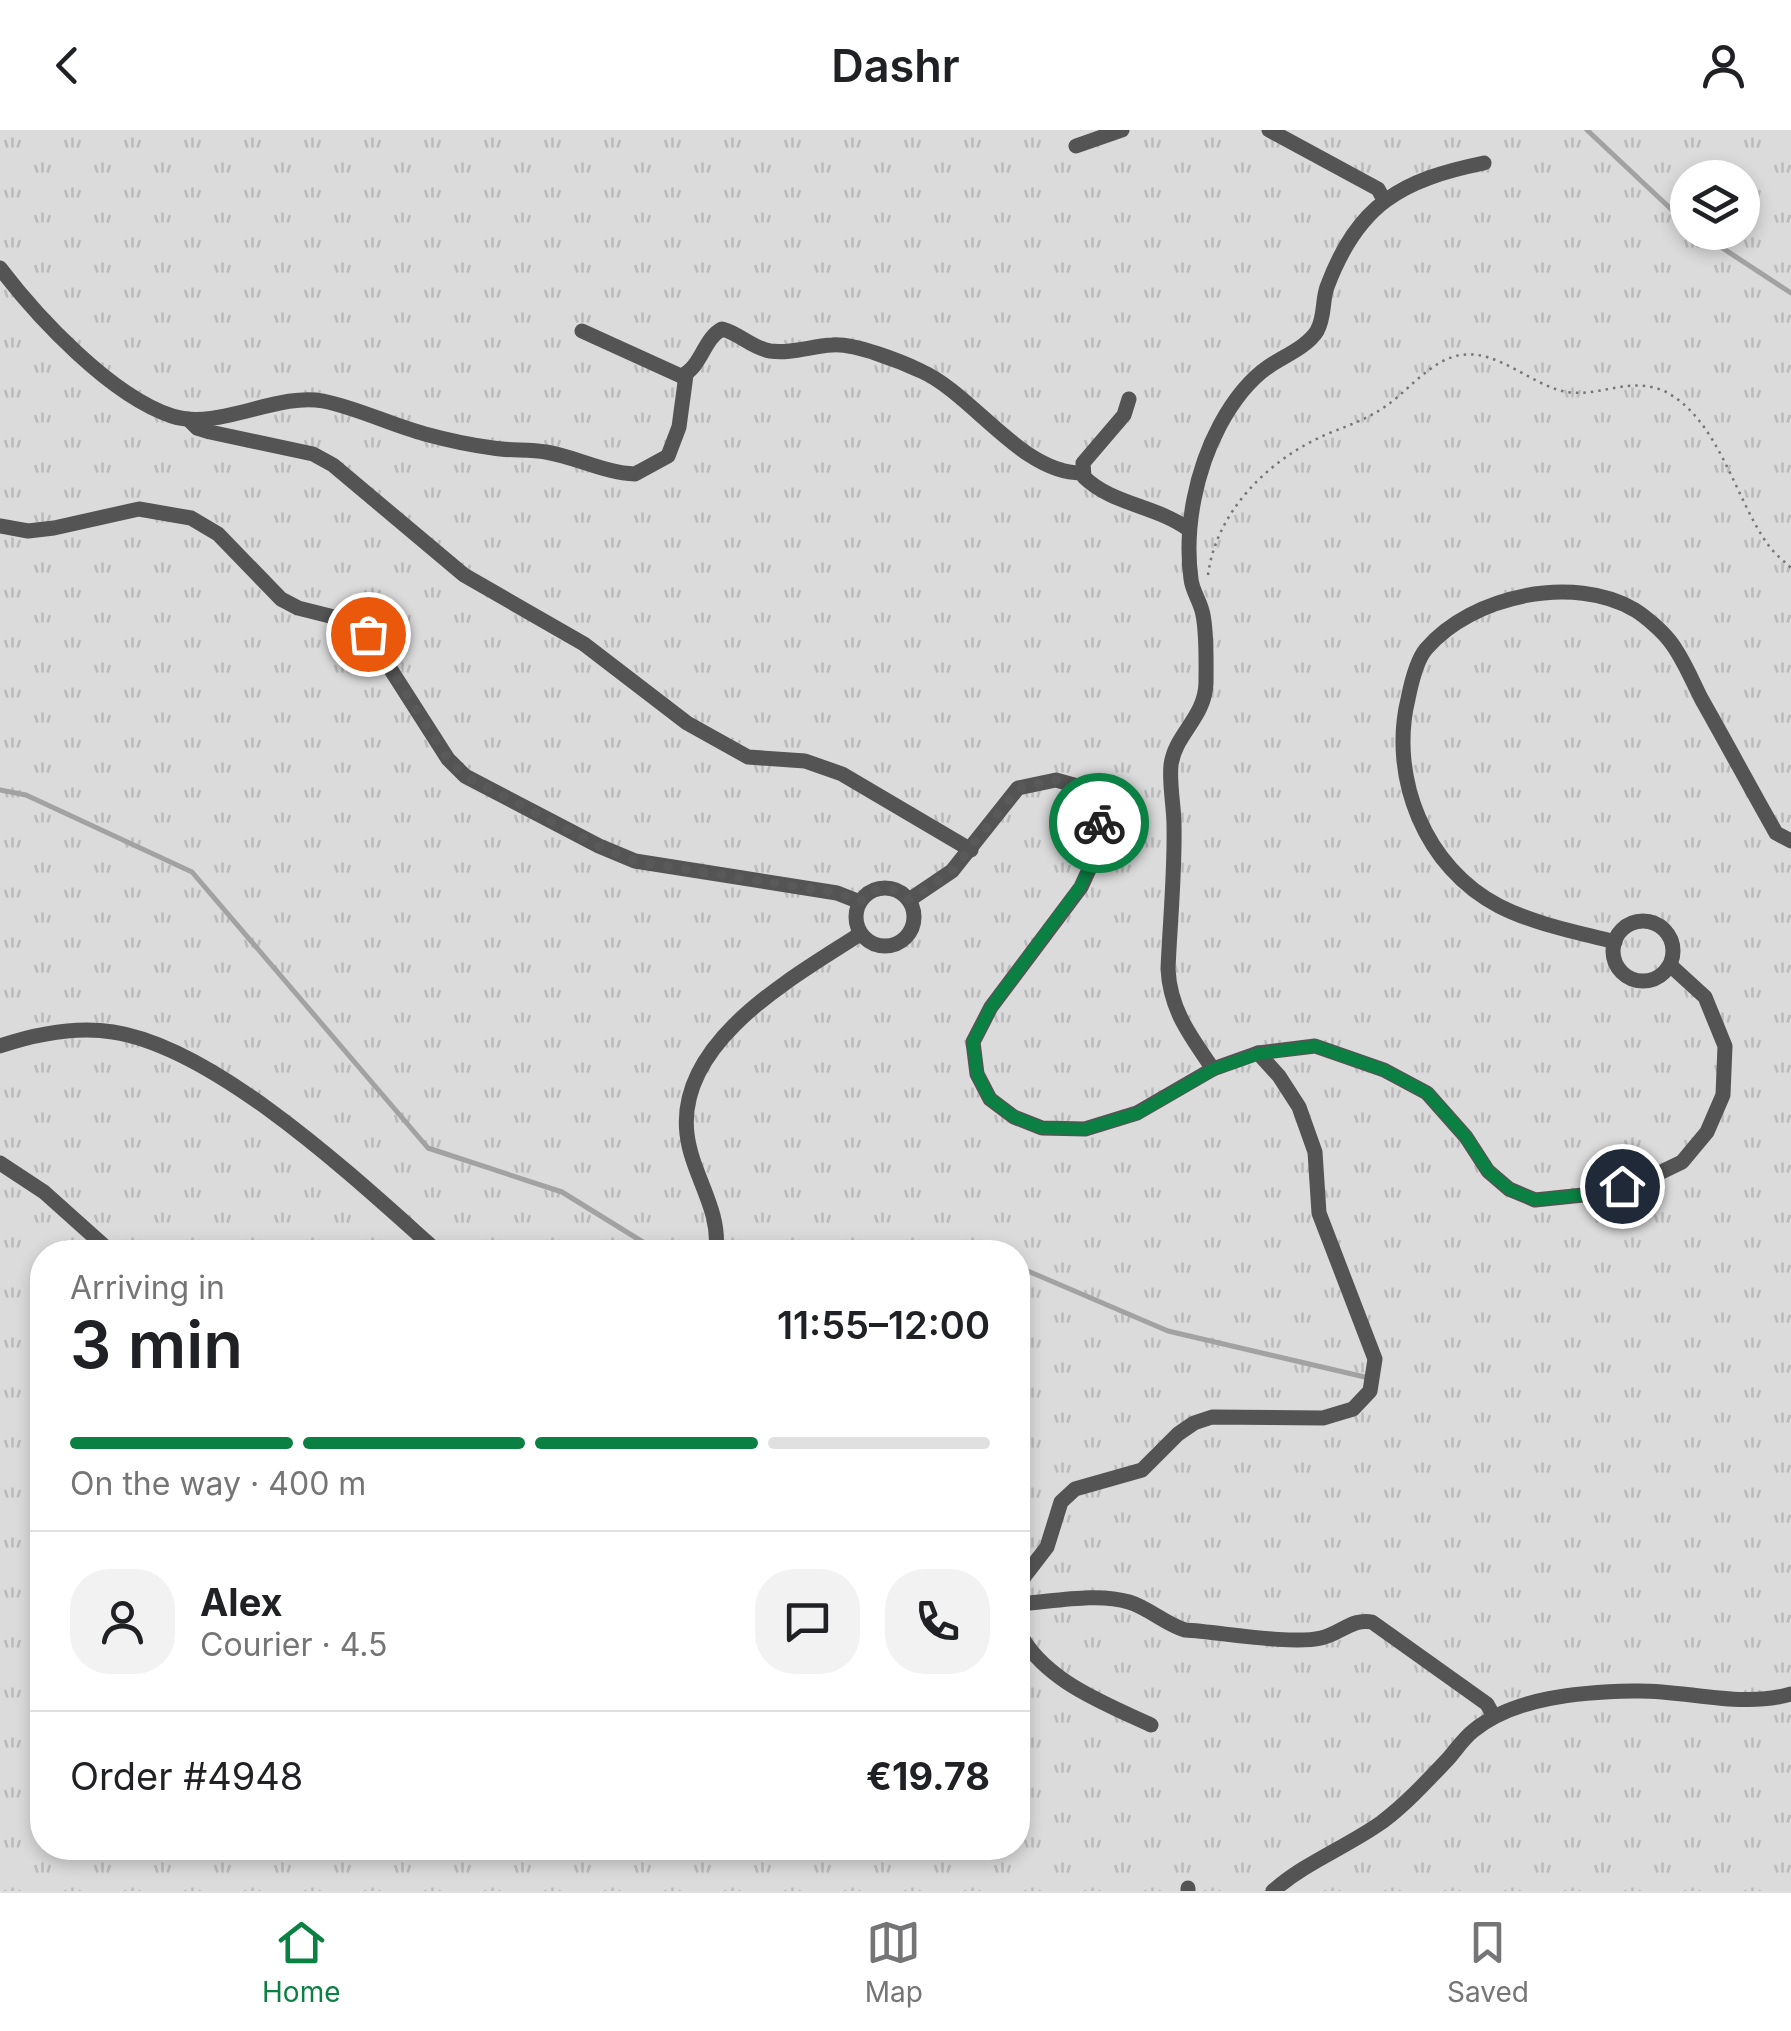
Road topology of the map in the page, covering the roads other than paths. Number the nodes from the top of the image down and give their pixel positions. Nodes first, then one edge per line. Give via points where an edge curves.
1 (1122, 130) edge
2 (1269, 130) edge
3 (1076, 146) dead end
4 (1484, 163) dead end
5 (1384, 200) junction
6 (0, 268) edge
7 (582, 331) dead end
8 (686, 375) junction
9 (1129, 399) dead end
10 (188, 419) junction
11 (1082, 472) junction
12 (0, 526) edge
13 (1188, 529) junction
14 (1791, 841) edge
15 (971, 850) junction
16 (909, 900) junction
17 (860, 902) junction
18 (860, 934) junction
19 (1615, 942) junction
20 (1670, 965) junction
21 (0, 1046) edge
22 (1258, 1054) junction
23 (1214, 1069) junction
24 (0, 1162) edge
25 (98, 1240) edge
26 (424, 1240) edge
27 (717, 1240) edge
28 (1030, 1569) edge
29 (1030, 1603) edge
30 (1030, 1649) edge
31 (1791, 1694) edge
32 (1494, 1717) junction
33 (1150, 1725) dead end
34 (1273, 1891) edge

1 - 3 street
2 - 5 street via 1378,189
4 - 5 street via 1440,172
5 - 13 street via 1339,259 1317,330 1264,369 1219,427
6 - 10 street via 83,357 149,404
7 - 8 street
8 - 10 street via 680,426 668,456 635,474 546,452 427,435 326,402 286,401
8 - 11 street via 718,330 768,350 837,344 924,372 1034,457
9 - 11 street
10 - 15 street via 197,428 333,464 464,575 584,644 687,724 748,757 805,761 842,774
11 - 13 street via 1086,481
12 - 17 street via 54,528 139,509 191,518 218,534 281,599 368,634 465,776 635,861
13 - 23 street via 1191,582 1203,614 1206,686 1170,770 1169,992
14 - 19 street via 1776,833 1670,641 1637,611 1600,595 1548,592 1505,599 1461,621 1425,650 1412,683 1403,718 1403,768 1412,804 1443,860 1498,906
15 - 16 street
15 - 23 street via 1018,788 1056,780 1081,787 1099,812 1098,850 1080,887 991,1007 973,1042 977,1074 990,1099 1042,1128 1085,1129 1138,1113
16 - 17 street via 888,888
16 - 18 street via 915,916 905,939 882,947
17 - 18 street
18 - 27 street via 742,1020 698,1070 687,1133
19 - 20 street via 1615,962 1636,980 1656,978
19 - 20 street via 1626,927 1655,924 1670,936
20 - 22 street via 1704,997 1725,1046 1723,1095 1708,1132 1682,1162 1592,1194 1535,1200 1509,1189 1427,1093 1384,1070 1315,1046
21 - 26 street via 70,1030 153,1042 294,1128
22 - 23 street
22 - 28 street via 1299,1108 1315,1152 1319,1212 1376,1359 1370,1391 1353,1410 1323,1418 1212,1416 1194,1422 1142,1470 1074,1489 1061,1502 1047,1546
24 - 25 street
29 - 32 street via 1106,1596 1185,1630 1310,1640 1372,1622 1487,1704
30 - 33 street via 1065,1682
31 - 32 street via 1774,1700 1633,1690 1530,1704
32 - 34 street via 1381,1822

